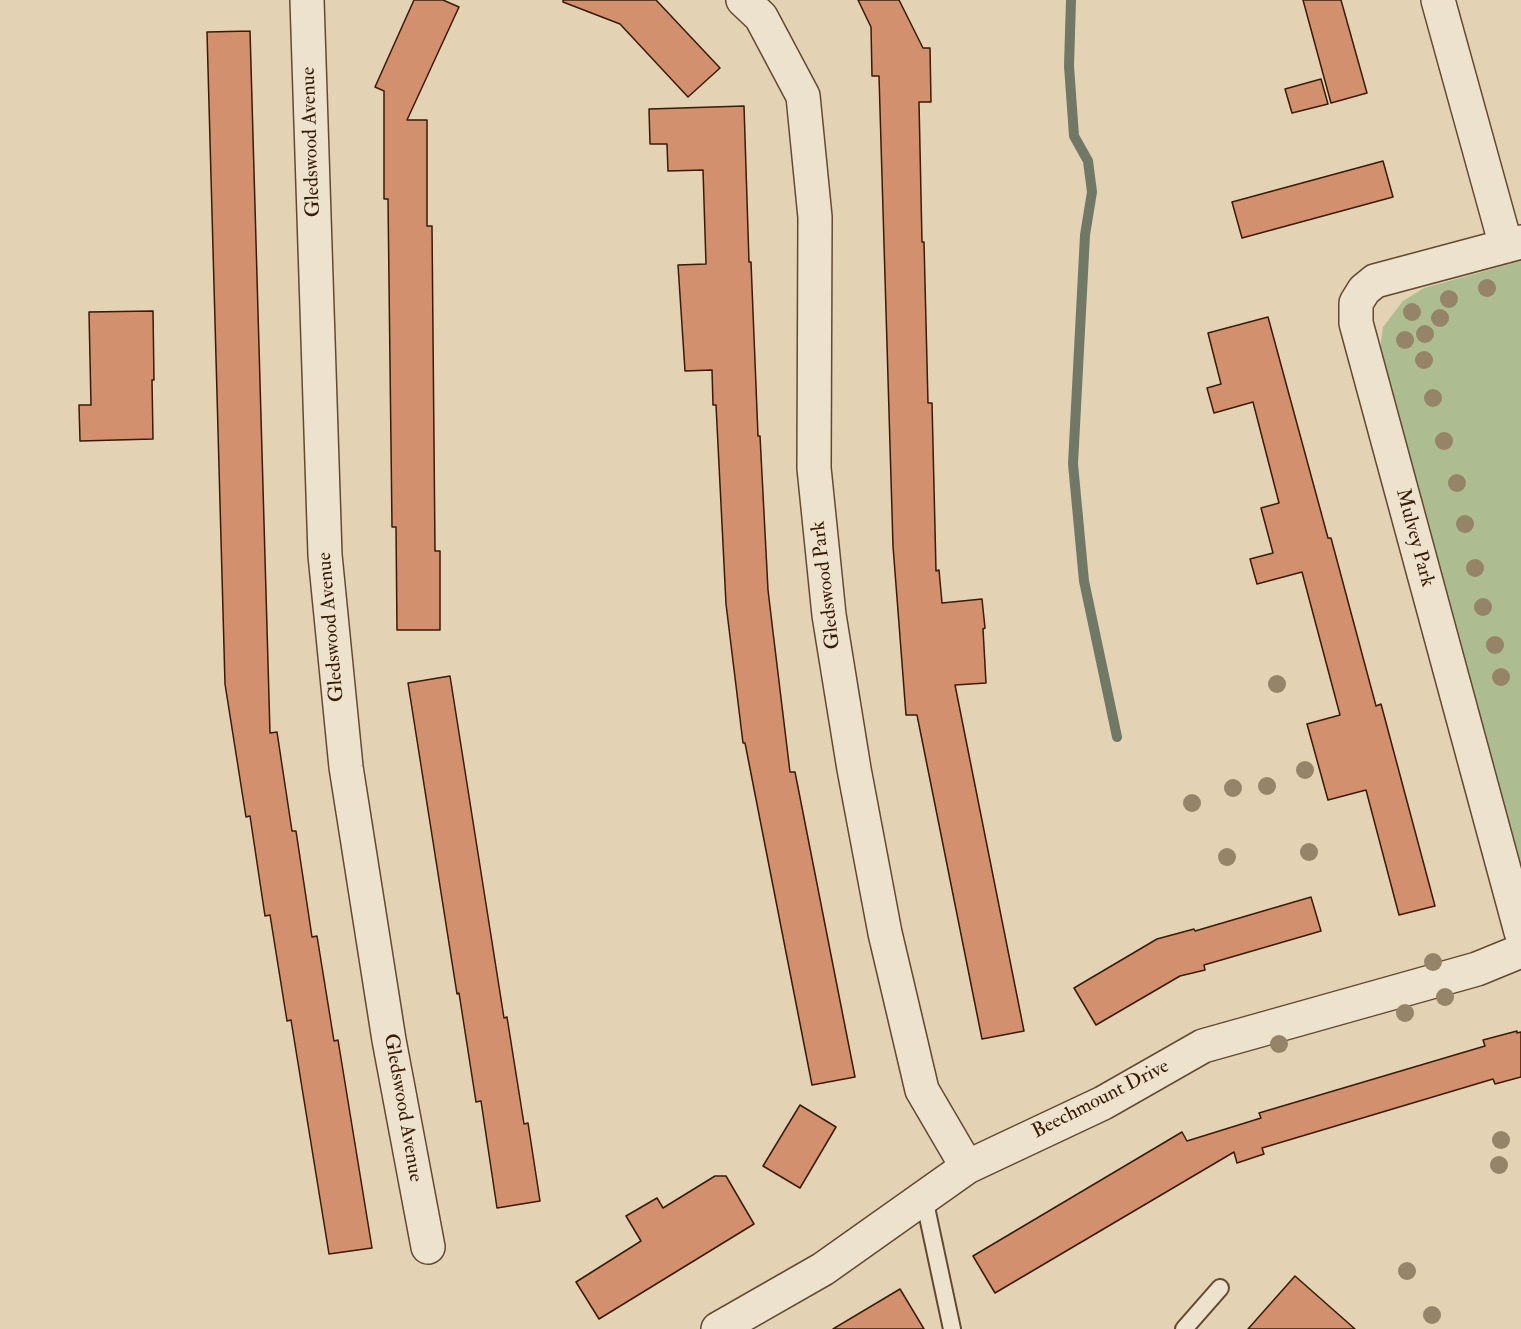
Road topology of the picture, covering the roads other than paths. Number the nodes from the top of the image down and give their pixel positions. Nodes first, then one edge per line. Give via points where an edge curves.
1 (307, 0) edge
2 (743, 0) edge
3 (1438, 0) edge
4 (1513, 244) edge
5 (1521, 932) edge
6 (1521, 951) edge
7 (967, 1167) junction
8 (924, 1198) junction
9 (428, 1247) dead end
10 (1220, 1288) dead end
11 (718, 1329) edge
12 (952, 1329) edge
13 (1184, 1329) edge

1 - 9 street, Gledswood Avenue via 325,555 346,767 389,1040
2 - 7 street, Gledswood Park via 761,18 803,96 815,217 814,468 829,615 885,933 922,1090
3 - 4 street, Mulvey Park
4 - 5 street, Mulvey Park via 1375,281 1356,303 1356,323
6 - 7 street, Beechmount Drive via 1477,969 1203,1046 1103,1103
7 - 8 street, Beechmount Drive
8 - 11 street, Beechmount Drive via 823,1269
8 - 12 lane
10 - 13 lane

